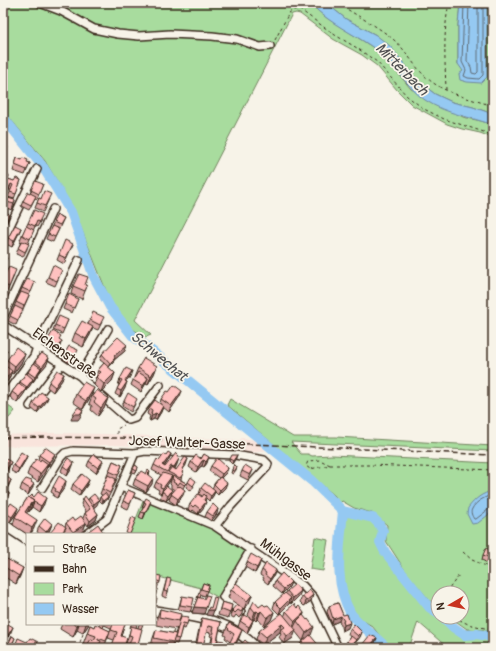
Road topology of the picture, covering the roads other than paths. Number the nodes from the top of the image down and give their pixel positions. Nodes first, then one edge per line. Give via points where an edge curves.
1 (40, 3) edge
2 (270, 46) road end
3 (37, 169) dead end
4 (53, 209) dead end
5 (3, 240) edge
6 (79, 260) dead end
7 (3, 317) edge
8 (3, 325) edge
9 (108, 329) dead end
10 (37, 347) junction
11 (61, 365) junction
12 (80, 376) junction
13 (160, 385) dead end
14 (6, 394) dead end
15 (30, 406) dead end
16 (134, 453) junction
17 (121, 487) junction
18 (42, 488) dead end
19 (3, 524) edge
20 (215, 526) junction
21 (88, 533) edge
22 (26, 539) edge
23 (251, 549) junction
24 (156, 611) edge
25 (241, 612) edge
26 (256, 648) edge
27 (338, 648) edge

1 - 2 street via 94,29 118,34 212,36 260,47
3 - 5 street
4 - 7 street
6 - 10 street
8 - 10 street, Eichenstraße
9 - 12 street
10 - 11 street, Eichenstraße
10 - 14 street via 34,356
11 - 12 street, Eichenstraße
11 - 15 street
12 - 13 street, Eichenstraße via 129,420 135,418
16 - 17 street
16 - 18 street, Josef Walter-Gasse via 66,453
16 - 20 street, Josef Walter-Gasse via 145,451 236,455 264,460 268,464 267,467
17 - 20 street, Mühlgasse
17 - 21 street via 107,519
19 - 22 main road
20 - 23 street, Mühlgasse
23 - 25 street via 223,597
23 - 27 street, Mühlgasse via 303,586 314,598
24 - 26 main road via 222,624 235,630

